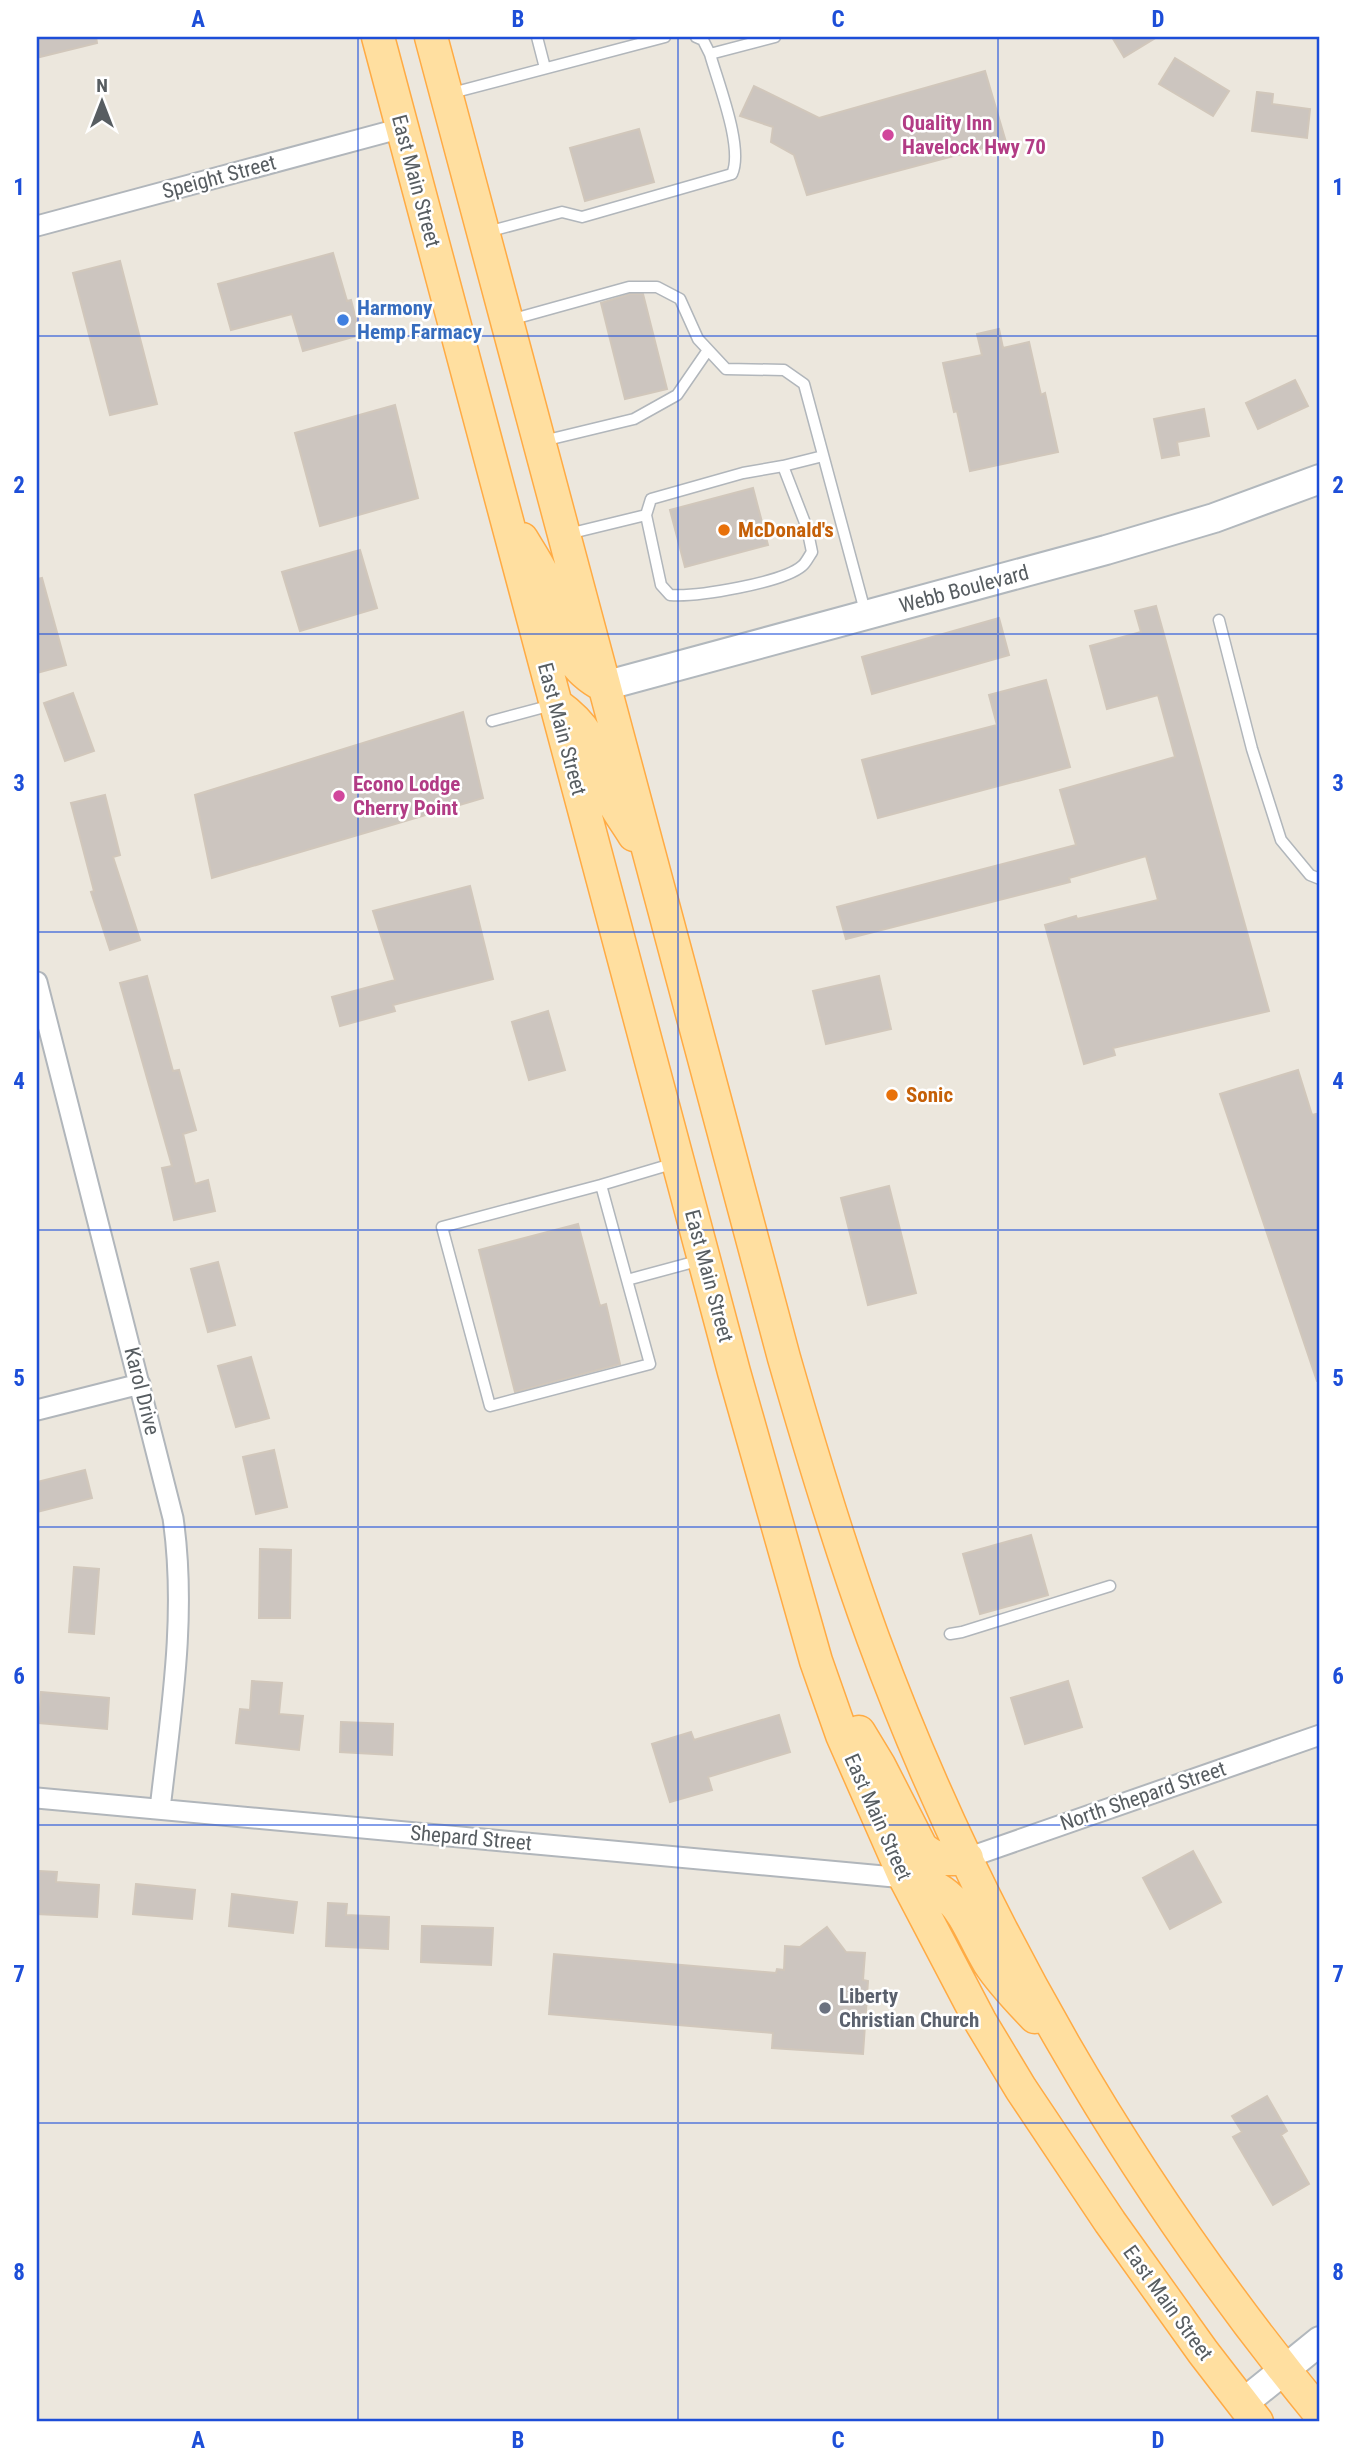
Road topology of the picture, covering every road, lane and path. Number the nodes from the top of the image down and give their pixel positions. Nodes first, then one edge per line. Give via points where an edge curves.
1 (378, 37) edge
2 (431, 37) edge
3 (537, 37) edge
4 (664, 37) edge
5 (696, 37) edge
6 (775, 37) edge
7 (644, 39) edge
8 (710, 54) junction
9 (545, 68) junction
10 (447, 95) junction
11 (402, 128) junction
12 (37, 226) edge
13 (484, 233) junction
14 (507, 321) junction
15 (708, 350) junction
16 (539, 442) junction
17 (823, 456) junction
18 (783, 466) junction
19 (1320, 479) edge
20 (503, 505) junction
21 (646, 514) junction
22 (564, 535) junction
23 (866, 615) junction
24 (1219, 620) dead end
25 (604, 686) junction
26 (556, 704) junction
27 (492, 721) dead end
28 (651, 862) junction
29 (1320, 879) edge
30 (37, 987) edge
31 (678, 1162) junction
32 (601, 1185) junction
33 (704, 1259) junction
34 (627, 1280) junction
35 (784, 1357) junction
36 (734, 1372) junction
37 (140, 1384) junction
38 (37, 1409) edge
39 (1110, 1586) dead end
40 (950, 1634) dead end
41 (816, 1661) junction
42 (1320, 1735) edge
43 (37, 1798) edge
44 (160, 1809) junction
45 (967, 1858) junction
46 (905, 1878) junction
47 (1074, 2059) junction
48 (1320, 2341) edge
49 (1284, 2370) junction
50 (1249, 2413) edge
51 (1320, 2414) edge

1 - 11 main road, East Main Street
2 - 10 main road
3 - 9 lane
4 - 7 lane
5 - 8 lane
6 - 8 lane
7 - 9 lane
8 - 13 lane via 736,145 732,174 582,217 562,212
9 - 10 lane
10 - 13 main road
11 - 12 street, Speight Street
11 - 20 main road, East Main Street
13 - 14 main road
14 - 15 lane via 629,287 657,287 680,299
14 - 16 main road
15 - 16 lane via 677,394 635,419
15 - 17 lane via 726,369 784,370 804,384
16 - 22 main road
17 - 18 lane
17 - 23 lane
18 - 21 lane via 651,499
18 - 21 lane via 812,552 802,566 777,578 688,596 670,595 661,585
19 - 23 street, Webb Boulevard via 1163,534
20 - 25 main road via 545,578 568,653 583,673
20 - 26 main road, East Main Street
21 - 22 lane
22 - 25 main road
23 - 25 street, Webb Boulevard
24 - 29 lane via 1281,840 1310,875
25 - 28 main road
26 - 27 lane
26 - 28 main road via 586,733 612,799
26 - 31 main road, East Main Street
28 - 35 main road
30 - 37 street, Karol Drive
31 - 32 lane
31 - 33 main road, East Main Street
32 - 34 lane
32 - 34 lane via 442,1227 490,1406 650,1364
33 - 34 lane
33 - 36 main road, East Main Street
35 - 36 main road
35 - 45 main road via 823,1492 874,1640
36 - 41 main road, East Main Street
37 - 38 street
37 - 44 street, Karol Drive via 173,1518 180,1594
39 - 40 lane
41 - 45 main road via 879,1765 921,1847 939,1859
41 - 46 main road, East Main Street via 842,1735
42 - 45 street, North Shepard Street
43 - 44 street, Shepard Street
44 - 46 street, Shepard Street
45 - 47 main road
46 - 47 main road via 933,1885 956,1903 1003,1982
46 - 50 main road, East Main Street via 1021,2089 1110,2222
47 - 49 main road via 1156,2191
48 - 49 street
49 - 50 street
49 - 51 main road

